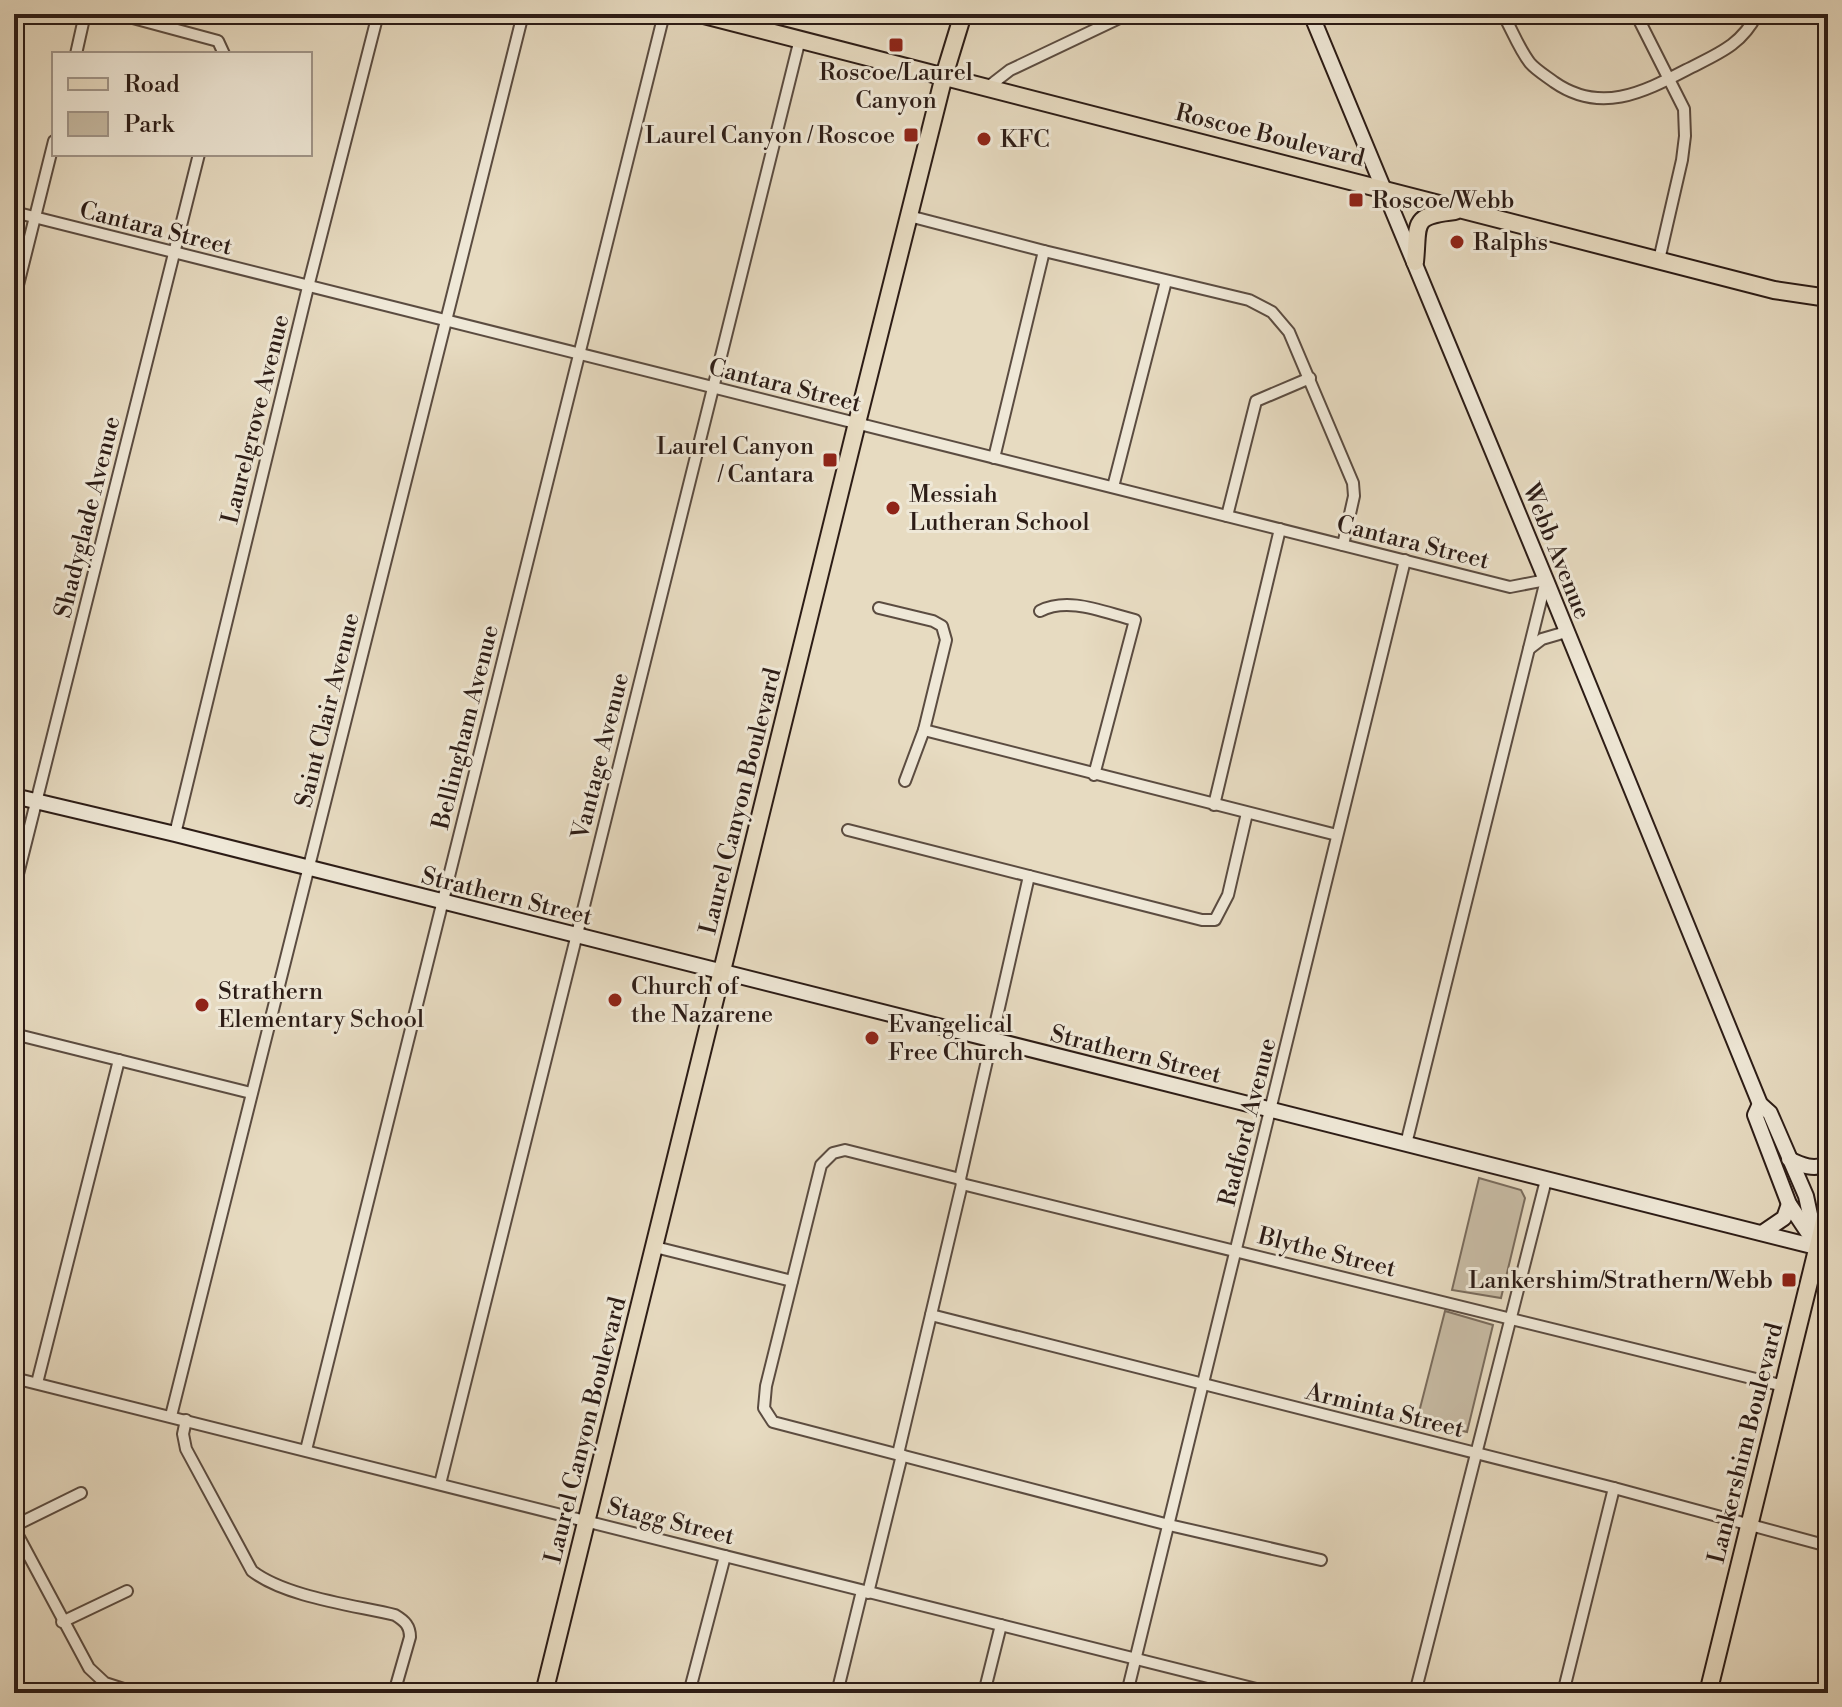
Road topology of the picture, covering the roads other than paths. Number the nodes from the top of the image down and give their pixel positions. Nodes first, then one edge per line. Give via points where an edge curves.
1 (85, 14) edge
2 (118, 14) edge
3 (378, 14) edge
4 (523, 14) edge
5 (664, 14) edge
6 (700, 14) edge
7 (963, 14) edge
8 (1128, 14) edge
9 (1311, 14) edge
10 (1503, 14) edge
11 (1636, 14) edge
12 (1757, 14) edge
13 (800, 39) junction
14 (76, 52) edge
15 (224, 52) edge
16 (944, 76) junction
17 (1669, 79) junction
18 (988, 87) junction
19 (52, 149) edge
20 (199, 156) edge
21 (1385, 189) junction
22 (1467, 210) junction
23 (14, 212) edge
24 (909, 216) junction
25 (35, 218) junction
26 (1044, 251) junction
27 (175, 254) junction
28 (1659, 260) junction
29 (1415, 262) junction
30 (1166, 281) junction
31 (308, 287) junction
32 (1828, 298) edge
33 (14, 301) edge
34 (445, 322) junction
35 (579, 356) junction
36 (1310, 378) junction
37 (713, 388) junction
38 (857, 423) junction
39 (994, 458) junction
40 (1113, 487) junction
41 (1227, 516) junction
42 (1280, 529) junction
43 (1343, 545) junction
44 (1405, 560) junction
45 (1546, 580) junction
46 (879, 608) dead end
47 (1040, 611) dead end
48 (1566, 632) junction
49 (1529, 649) junction
50 (924, 730) junction
51 (1094, 775) junction
52 (905, 781) dead end
53 (14, 796) edge
54 (35, 801) junction
55 (1214, 805) junction
56 (1247, 813) junction
57 (848, 830) dead end
58 (175, 834) junction
59 (1337, 835) junction
60 (308, 869) junction
61 (1029, 876) junction
62 (14, 890) edge
63 (441, 903) junction
64 (575, 936) junction
65 (722, 973) junction
66 (14, 1034) edge
67 (992, 1041) junction
68 (119, 1060) junction
69 (251, 1093) junction
70 (1760, 1104) junction
71 (1271, 1111) junction
72 (1406, 1144) junction
73 (1789, 1159) junction
74 (1828, 1164) edge
75 (1546, 1180) junction
76 (961, 1181) junction
77 (1789, 1204) junction
78 (1828, 1205) edge
79 (1762, 1233) junction
80 (655, 1247) junction
81 (1822, 1249) edge
82 (1236, 1250) junction
83 (792, 1281) junction
84 (931, 1315) junction
85 (1511, 1319) junction
86 (14, 1378) edge
87 (37, 1383) junction
88 (1204, 1386) junction
89 (1784, 1386) junction
90 (171, 1416) junction
91 (186, 1420) junction
92 (306, 1450) junction
93 (1477, 1454) junction
94 (900, 1455) junction
95 (440, 1484) junction
96 (1614, 1488) junction
97 (81, 1493) dead end
98 (588, 1521) junction
99 (1750, 1523) junction
100 (1169, 1525) junction
101 (14, 1527) edge
102 (1828, 1546) edge
103 (725, 1556) junction
104 (1321, 1560) dead end
105 (127, 1591) dead end
106 (865, 1592) junction
107 (62, 1622) junction
108 (1001, 1625) junction
109 (1136, 1659) junction
110 (136, 1693) edge
111 (394, 1693) edge
112 (544, 1693) edge
113 (689, 1693) edge
114 (837, 1693) edge
115 (984, 1693) edge
116 (1127, 1693) edge
117 (1272, 1693) edge
118 (1415, 1693) edge
119 (1563, 1693) edge
120 (1708, 1693) edge

1 - 14 street
2 - 15 street via 218,41
3 - 31 street, Laurelgrove Avenue
4 - 34 street, Saint Clair Avenue
5 - 35 street, Bellingham Avenue
6 - 13 main road, Roscoe Boulevard
7 - 16 main road, Laurel Canyon Boulevard
8 - 18 street via 1010,70
9 - 21 street, Webb Avenue
10 - 17 street via 1530,64 1562,88 1609,99
11 - 17 street
12 - 17 street via 1732,46
13 - 16 main road, Roscoe Boulevard
13 - 37 street, Vantage Avenue
16 - 18 main road, Roscoe Boulevard
16 - 24 main road, Laurel Canyon Boulevard
17 - 28 street via 1684,109 1685,136
18 - 21 main road, Roscoe Boulevard
19 - 25 street
20 - 27 street, Shadyglade Avenue
21 - 22 main road, Roscoe Boulevard
21 - 29 street, Webb Avenue
22 - 28 main road, Roscoe Boulevard
22 - 29 main road via 1425,216 1417,228
23 - 25 street, Cantara Street
24 - 26 street
24 - 38 main road, Laurel Canyon Boulevard
25 - 27 street, Cantara Street
25 - 33 street
26 - 30 street
26 - 39 street
27 - 31 street, Cantara Street
27 - 54 street, Shadyglade Avenue
28 - 32 main road, Roscoe Boulevard via 1774,290
29 - 45 street, Webb Avenue
30 - 36 street via 1249,300 1272,312 1289,332
30 - 40 street
31 - 34 street, Cantara Street
31 - 58 street, Laurelgrove Avenue
34 - 35 street, Cantara Street
34 - 60 street, Saint Clair Avenue
35 - 37 street, Cantara Street
35 - 63 street, Bellingham Avenue
36 - 41 street via 1256,401
36 - 43 street via 1353,483
37 - 38 street, Cantara Street
37 - 64 street, Vantage Avenue
38 - 39 street, Cantara Street
38 - 65 main road, Laurel Canyon Boulevard
39 - 40 street, Cantara Street
40 - 41 street, Cantara Street
41 - 42 street, Cantara Street
42 - 43 street, Cantara Street
42 - 55 street
43 - 44 street, Cantara Street
44 - 45 street, Cantara Street via 1510,587
44 - 59 street, Radford Avenue
45 - 48 street, Webb Avenue
45 - 49 street
46 - 50 street via 942,626 946,640
47 - 51 street via 1065,603 1135,620
48 - 49 street
48 - 70 street, Webb Avenue
49 - 72 street
50 - 51 street
50 - 52 street
51 - 55 street
53 - 54 street, Strathern Street
54 - 58 street, Strathern Street
54 - 62 street, Shadyglade Avenue
55 - 56 street
56 - 59 street
56 - 61 street via 1228,895 1215,920
57 - 61 street
58 - 60 street, Strathern Street
59 - 71 street, Radford Avenue
60 - 63 street, Strathern Street
60 - 69 street, Saint Clair Avenue
61 - 67 street
63 - 64 street, Strathern Street
63 - 92 street, Bellingham Avenue
64 - 65 street, Strathern Street
64 - 95 street, Vantage Avenue
65 - 67 street, Strathern Street
65 - 80 main road, Laurel Canyon Boulevard
66 - 68 street
67 - 71 street, Strathern Street
67 - 76 street
68 - 69 street
68 - 87 street
69 - 90 street, Saint Clair Avenue
70 - 73 street, Webb Avenue via 1770,1113
70 - 77 street, Webb Avenue via 1755,1115
71 - 72 street, Strathern Street
71 - 82 street, Radford Avenue
72 - 75 street, Strathern Street
73 - 74 street via 1814,1168
73 - 81 street, Webb Avenue
75 - 79 street, Strathern Street
75 - 85 street
76 - 82 street, Blythe Street
76 - 83 street, Blythe Street via 845,1150 833,1153 821,1165
76 - 84 street
77 - 79 street via 1784,1218
77 - 81 street, Webb Avenue
78 - 81 main road, Lankershim Boulevard
79 - 81 street, Strathern Street
80 - 83 street
80 - 98 main road, Laurel Canyon Boulevard
81 - 89 main road, Lankershim Boulevard
82 - 85 street, Blythe Street
82 - 88 street, Radford Avenue
83 - 94 street via 763,1402 766,1416
84 - 88 street, Arminta Street
84 - 94 street
85 - 89 street, Blythe Street
85 - 93 street
86 - 87 street, Stagg Street
87 - 90 street, Stagg Street
88 - 93 street, Arminta Street
88 - 100 street, Radford Avenue
89 - 99 main road, Lankershim Boulevard
90 - 91 street, Stagg Street
91 - 92 street, Stagg Street
91 - 111 street via 186,1449 252,1571 284,1588 404,1621 410,1637
92 - 95 street, Stagg Street
93 - 96 street, Arminta Street
93 - 118 street
94 - 100 street
94 - 106 street
95 - 98 street, Stagg Street
96 - 99 street, Arminta Street
96 - 119 street
97 - 101 street
98 - 103 street, Stagg Street
98 - 112 main road, Laurel Canyon Boulevard
99 - 102 street, Arminta Street
99 - 120 main road, Lankershim Boulevard
100 - 104 street
100 - 109 street, Radford Avenue
101 - 107 street
103 - 106 street, Stagg Street
103 - 113 street
105 - 107 street
106 - 108 street, Stagg Street
106 - 114 street
107 - 110 street via 89,1668 105,1683
108 - 109 street, Stagg Street
108 - 115 street
109 - 116 street, Radford Avenue
109 - 117 street, Stagg Street

